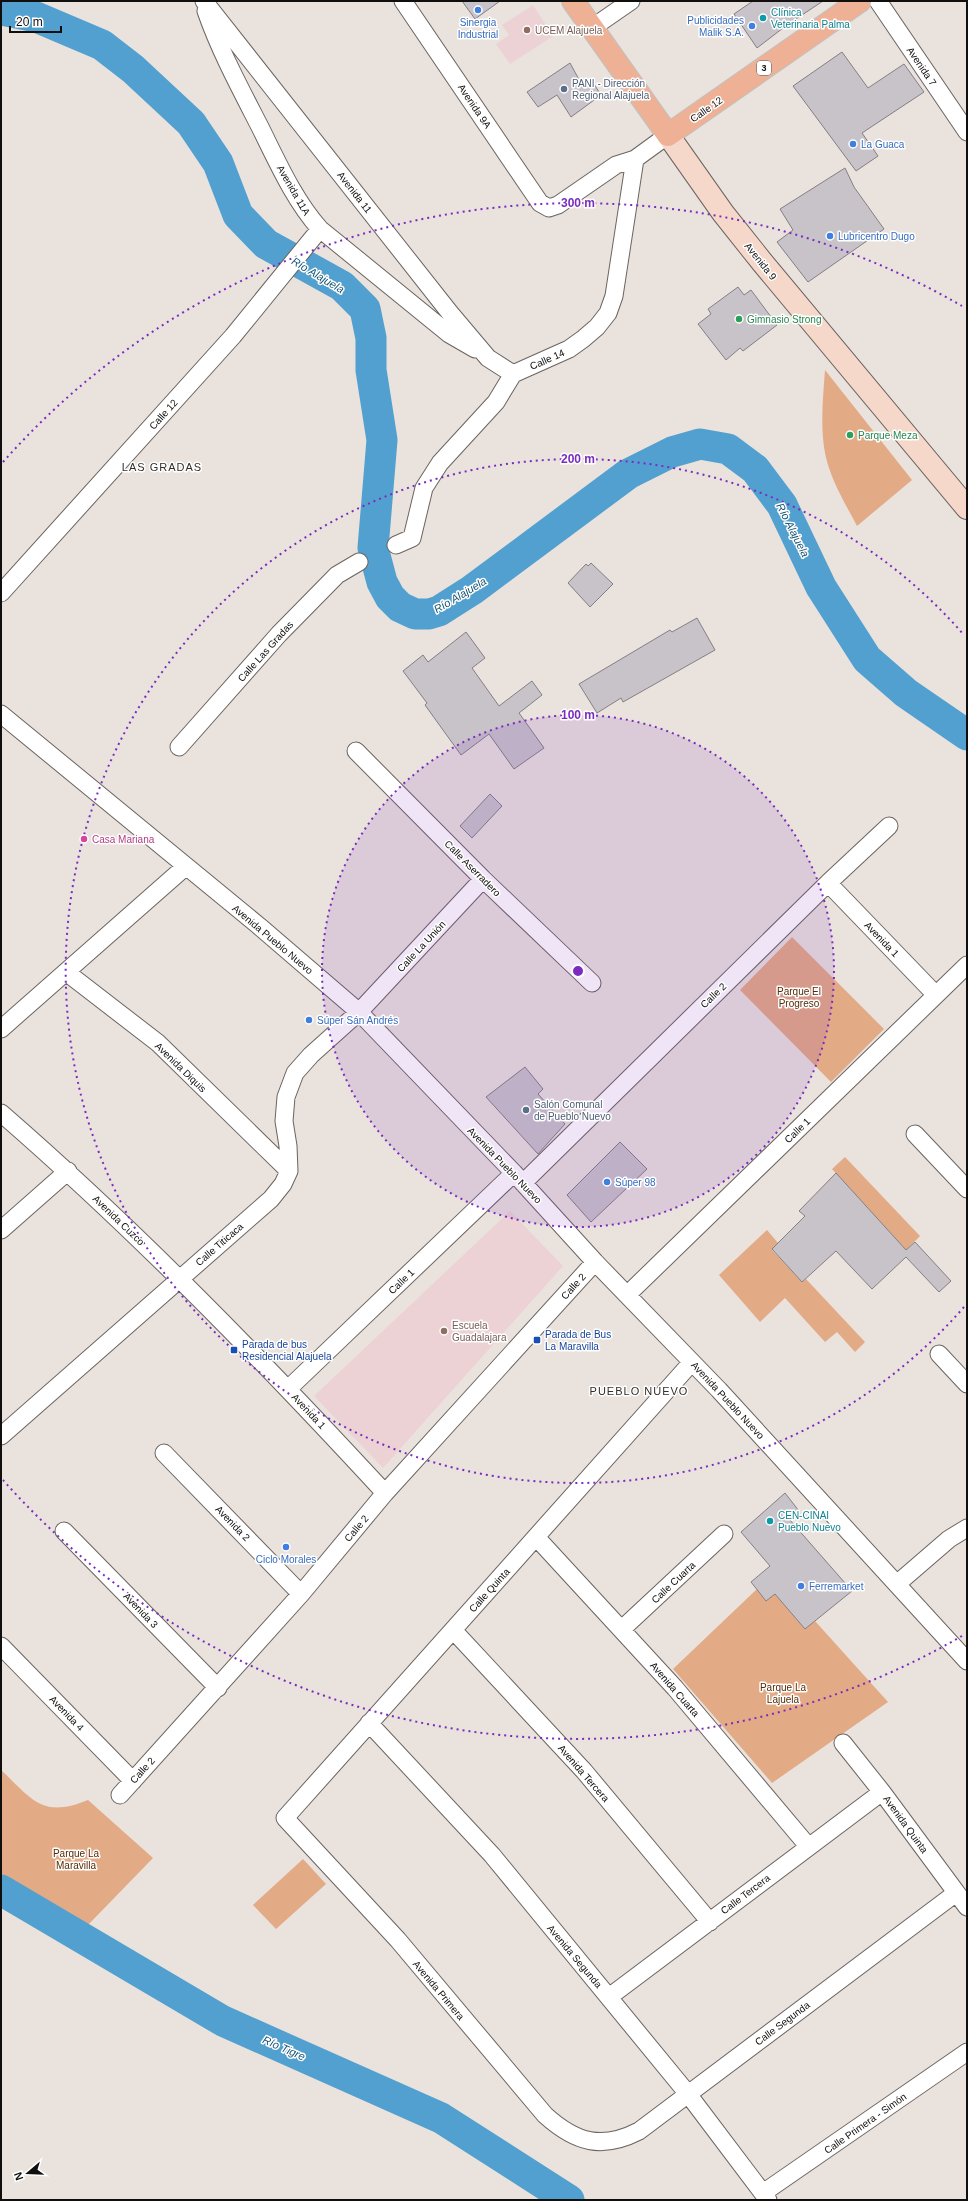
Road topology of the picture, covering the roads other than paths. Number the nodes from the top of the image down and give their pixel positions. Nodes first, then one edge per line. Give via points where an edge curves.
1 (203, 1) edge
2 (573, 1) edge
3 (631, 1) edge
4 (860, 1) edge
5 (878, 1) edge
6 (412, 4) edge
7 (592, 28) junction
8 (967, 132) edge
9 (668, 135) junction
10 (635, 159) junction
11 (549, 208) joint
12 (320, 229) junction
13 (488, 358) junction
14 (513, 374) junction
15 (967, 508) edge
16 (396, 545) dead end
17 (359, 562) dead end
18 (1, 594) edge
19 (1, 714) edge
20 (179, 747) dead end
21 (356, 751) dead end
22 (889, 826) dead end
23 (185, 867) junction
24 (483, 879) junction
25 (828, 883) junction
26 (967, 966) edge
27 (66, 972) junction
28 (592, 983) dead end
29 (936, 995) junction
30 (359, 1012) junction
31 (1, 1029) edge
32 (1, 1113) edge
33 (916, 1134) dead end
34 (68, 1171) junction
35 (288, 1171) junction
36 (519, 1178) junction
37 (967, 1189) edge
38 (1, 1230) edge
39 (595, 1262) junction
40 (179, 1279) junction
41 (627, 1295) junction
42 (232, 1332) joint
43 (940, 1354) dead end
44 (692, 1362) junction
45 (967, 1384) edge
46 (288, 1389) junction
47 (1, 1436) edge
48 (164, 1453) dead end
49 (385, 1493) junction
50 (967, 1528) edge
51 (64, 1531) dead end
52 (724, 1534) dead end
53 (536, 1537) junction
54 (898, 1583) junction
55 (301, 1594) junction
56 (622, 1629) junction
57 (453, 1630) junction
58 (1, 1646) edge
59 (967, 1661) edge
60 (218, 1688) junction
61 (369, 1723) junction
62 (843, 1743) dead end
63 (133, 1780) junction
64 (882, 1792) junction
65 (120, 1795) dead end
66 (285, 1818) joint
67 (808, 1846) junction
68 (956, 1893) junction
69 (967, 1907) edge
70 (710, 1922) junction
71 (609, 1997) junction
72 (967, 2052) edge
73 (688, 2094) junction
74 (604, 2142) joint
75 (766, 2197) edge

1 - 12 street, Avenida 11A via 216,41 307,214
1 - 13 street, Avenida 11
2 - 7 main road, Avenida 9
3 - 7 street
4 - 9 main road, Calle 12 / 3
5 - 8 street, Avenida 7
6 - 11 street, Avenida 9A via 540,204
7 - 9 main road, Avenida 9
9 - 10 street, Calle 12
9 - 15 street, Avenida 9 via 723,213 762,262
10 - 11 street, Calle 12 via 616,165 558,205
10 - 14 street, Calle 14 via 614,296 608,313 597,327 569,349
12 - 13 street, Avenida 11A via 449,334
12 - 18 street, Calle 12 via 233,336
13 - 14 street, Avenida 11
14 - 16 street via 496,402 440,463 424,488 412,538
17 - 20 street, Calle Las Gradas via 338,575 279,634
19 - 23 street, Avenida Pueblo Nuevo
21 - 24 street, Calle Aserradero
22 - 25 street, Calle 2
23 - 27 street
23 - 30 street, Avenida Pueblo Nuevo via 259,926
24 - 28 street, Calle Aserradero
24 - 30 street, Calle La Unión
25 - 29 street, Avenida 1
25 - 36 street, Calle 2
26 - 29 street, Calle 1
27 - 31 street
27 - 35 street, Avenida Diquis via 158,1043
29 - 41 street, Calle 1
30 - 35 street, Calle Titicaca via 295,1073 286,1097 284,1121
30 - 36 street, Avenida Pueblo Nuevo
32 - 34 street, Avenida Cuzco
33 - 37 street
34 - 38 street
34 - 40 street, Avenida Cuzco
35 - 40 street, Calle Titicaca via 283,1184 271,1199
36 - 39 street, Avenida Pueblo Nuevo
36 - 46 street, Calle 1
39 - 41 street, Avenida Pueblo Nuevo
39 - 49 street, Calle 2
40 - 42 street, Avenida Cuzco
40 - 47 street, Calle Titicaca
41 - 44 street, Avenida Pueblo Nuevo
42 - 46 street, Avenida 1
43 - 45 street
44 - 53 street, Calle Quinta
44 - 54 street, Avenida Pueblo Nuevo
46 - 49 street, Avenida 1
48 - 55 street, Avenida 2
49 - 55 street, Calle 2
50 - 54 street via 949,1539
51 - 60 street, Avenida 3
52 - 56 street, Calle Cuarta
53 - 56 street, Avenida Cuarta
53 - 57 street, Calle Quinta
54 - 59 street, Avenida Pueblo Nuevo
55 - 60 street, Calle 2
56 - 67 street, Avenida Cuarta
57 - 61 street, Calle Quinta
57 - 70 street, Avenida Tercera via 584,1771
58 - 63 street, Avenida 4
60 - 63 street, Calle 2
61 - 66 street, Calle Quinta
61 - 71 street, Avenida Segunda via 492,1855
62 - 64 street, Avenida Quinta
63 - 65 street, Calle 2
64 - 67 street, Calle Tercera
64 - 68 street, Avenida Quinta
66 - 74 street, Avenida Primera via 398,1940 545,2115 559,2128 579,2138
67 - 70 street, Calle Tercera
68 - 69 street, Avenida Quinta
68 - 73 street, Calle Segunda
70 - 71 street, Calle Tercera
71 - 73 street, Avenida Segunda
72 - 75 street, Calle Primera - Simón
73 - 74 street, Calle Segunda via 639,2131 622,2140
73 - 75 street, Avenida Segunda

